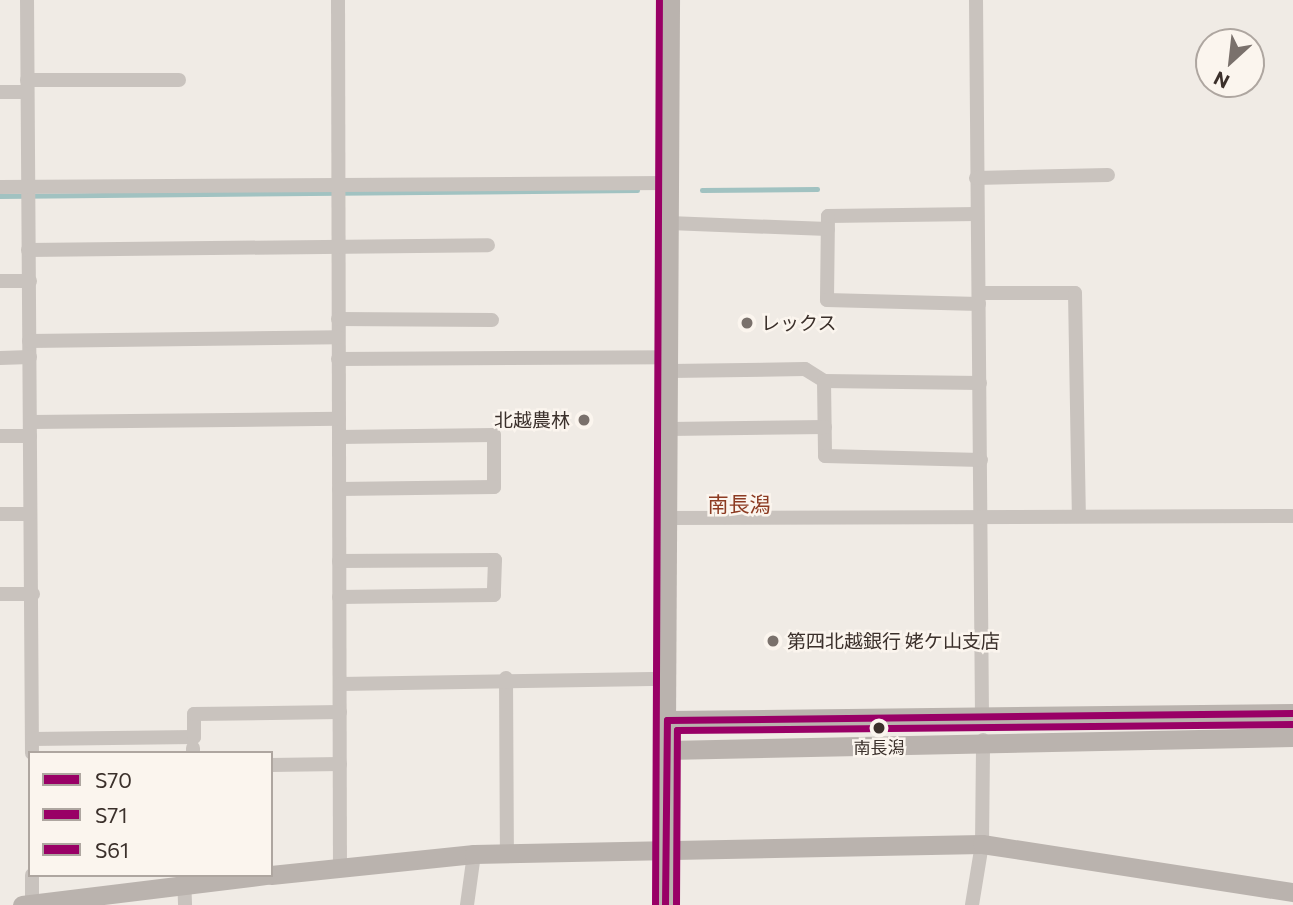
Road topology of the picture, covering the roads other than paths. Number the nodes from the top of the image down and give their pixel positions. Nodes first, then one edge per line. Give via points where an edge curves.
1 (27, 0) edge
2 (338, 0) edge
3 (670, 0) edge
4 (976, 0) edge
5 (179, 80) dead end
6 (27, 86) junction
7 (0, 92) edge
8 (1108, 175) dead end
9 (976, 178) junction
10 (666, 183) junction
11 (0, 187) edge
12 (338, 190) junction
13 (27, 194) junction
14 (977, 215) junction
15 (669, 223) junction
16 (828, 229) junction
17 (488, 245) dead end
18 (338, 246) junction
19 (28, 250) junction
20 (0, 281) edge
21 (30, 281) junction
22 (979, 298) junction
23 (338, 319) junction
24 (492, 320) dead end
25 (338, 337) junction
26 (29, 341) junction
27 (30, 357) junction
28 (0, 358) edge
29 (338, 359) junction
30 (669, 364) junction
31 (824, 381) junction
32 (980, 383) junction
33 (339, 419) junction
34 (825, 427) junction
35 (30, 429) junction
36 (669, 429) junction
37 (0, 436) edge
38 (339, 437) junction
39 (981, 460) junction
40 (339, 489) junction
41 (0, 514) edge
42 (30, 514) junction
43 (1079, 514) junction
44 (980, 516) junction
45 (1293, 516) edge
46 (666, 518) junction
47 (339, 561) junction
48 (0, 594) edge
49 (33, 594) junction
50 (339, 597) junction
51 (506, 678) junction
52 (668, 679) junction
53 (340, 684) junction
54 (340, 712) junction
55 (1293, 713) edge
56 (982, 714) junction
57 (667, 720) junction
58 (1293, 737) edge
59 (983, 740) junction
60 (32, 746) edge
61 (667, 750) junction
62 (340, 764) junction
63 (273, 765) edge
64 (982, 844) junction
65 (665, 851) junction
66 (507, 852) junction
67 (474, 854) junction
68 (340, 863) junction
69 (273, 874) edge
70 (32, 877) edge
71 (258, 877) edge
72 (184, 890) edge
73 (1293, 892) edge
74 (27, 904) edge
75 (467, 905) edge
76 (665, 905) edge
77 (972, 905) edge

1 - 6 street
2 - 12 street
3 - 10 street
4 - 9 street
5 - 6 street
6 - 7 street
6 - 13 street
8 - 9 street
9 - 14 street
10 - 12 street
10 - 15 street
11 - 13 street
12 - 13 street
12 - 18 street
13 - 19 street
14 - 16 street via 828,216
14 - 22 street
15 - 16 street
15 - 30 street
16 - 22 street via 827,300
17 - 18 street
18 - 19 street
18 - 23 street
19 - 21 street
20 - 21 street
21 - 26 street
22 - 32 street
22 - 43 street via 1075,293
23 - 24 street
23 - 25 street
25 - 26 street
25 - 29 street
26 - 27 street
27 - 28 street
27 - 35 street
29 - 30 street
29 - 33 street
30 - 31 street via 805,369
30 - 36 street
31 - 32 street
31 - 34 street
32 - 39 street
33 - 35 street
33 - 38 street
34 - 36 street
34 - 39 street via 825,456
35 - 37 street
35 - 42 street
36 - 46 street
38 - 40 street
38 - 40 street via 494,435 494,487
39 - 44 street
40 - 47 street
41 - 42 street
42 - 49 street
43 - 44 street
43 - 45 street
44 - 46 street
44 - 56 street
46 - 52 street
47 - 50 street
47 - 50 street via 495,560 494,595
48 - 49 street
49 - 60 street
50 - 53 street
51 - 52 street
51 - 53 street
51 - 66 street
52 - 57 street
53 - 54 street
54 - 60 street via 194,714 194,737
54 - 62 street
55 - 56 street
56 - 57 street
57 - 61 street
58 - 59 street
59 - 61 street
59 - 64 street
61 - 65 street
62 - 63 street
62 - 68 street
64 - 65 street
64 - 73 street
64 - 77 street
65 - 66 street
65 - 76 street
66 - 67 street
67 - 68 street
67 - 75 street
68 - 69 street
70 - 74 street
71 - 72 street
72 - 74 street

